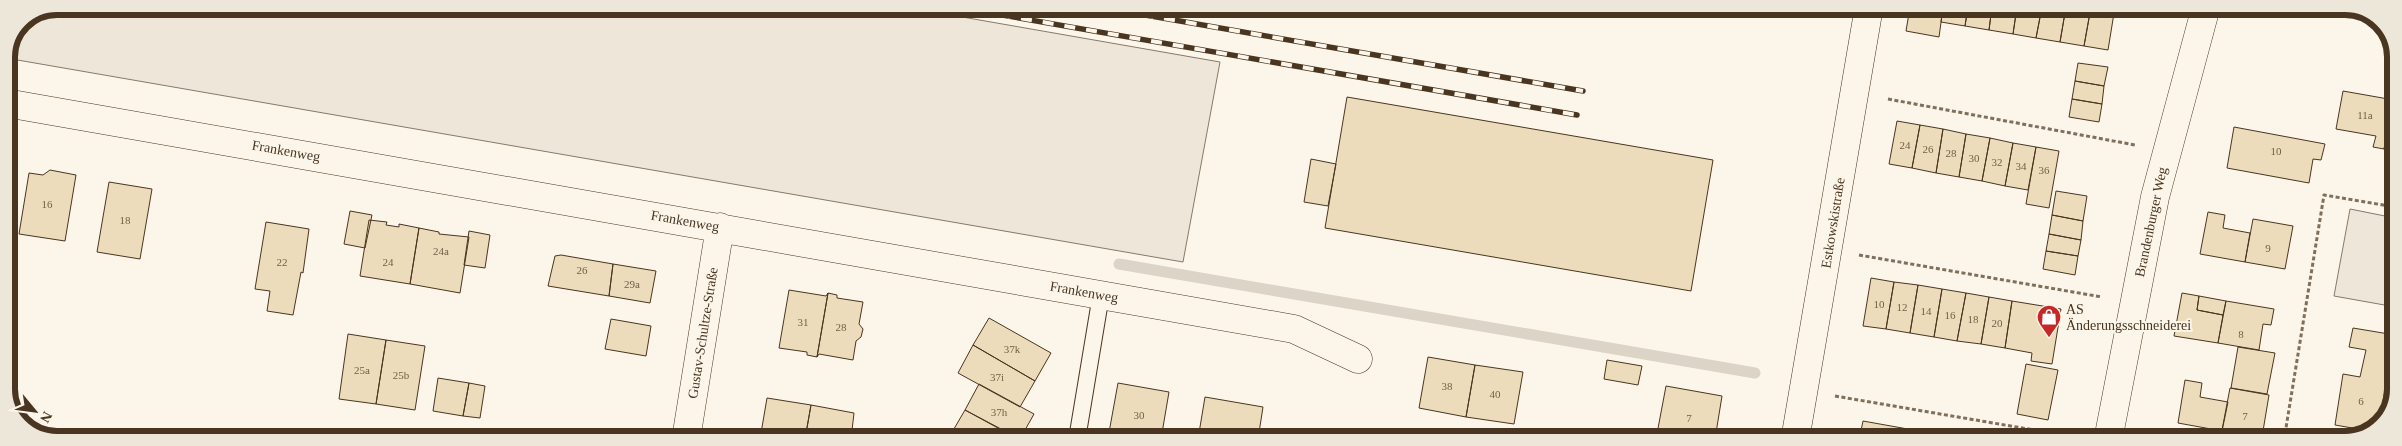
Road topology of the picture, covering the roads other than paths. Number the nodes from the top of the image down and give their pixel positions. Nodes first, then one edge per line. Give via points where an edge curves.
1 (1868, 15) edge
2 (2204, 15) edge
3 (15, 105) edge
4 (720, 227) junction
5 (1101, 295) junction
6 (1358, 359) dead end
7 (687, 431) edge
8 (1078, 431) edge
9 (1797, 431) edge
10 (2097, 431) edge

1 - 9 street, Estkowskistraße
2 - 10 street, Brandenburger Weg via 2155,197 2134,303
3 - 4 street, Frankenweg
4 - 5 street, Frankenweg
4 - 7 street, Gustav-Schultze-Straße
5 - 6 street, Frankenweg via 1294,329
5 - 8 lane

